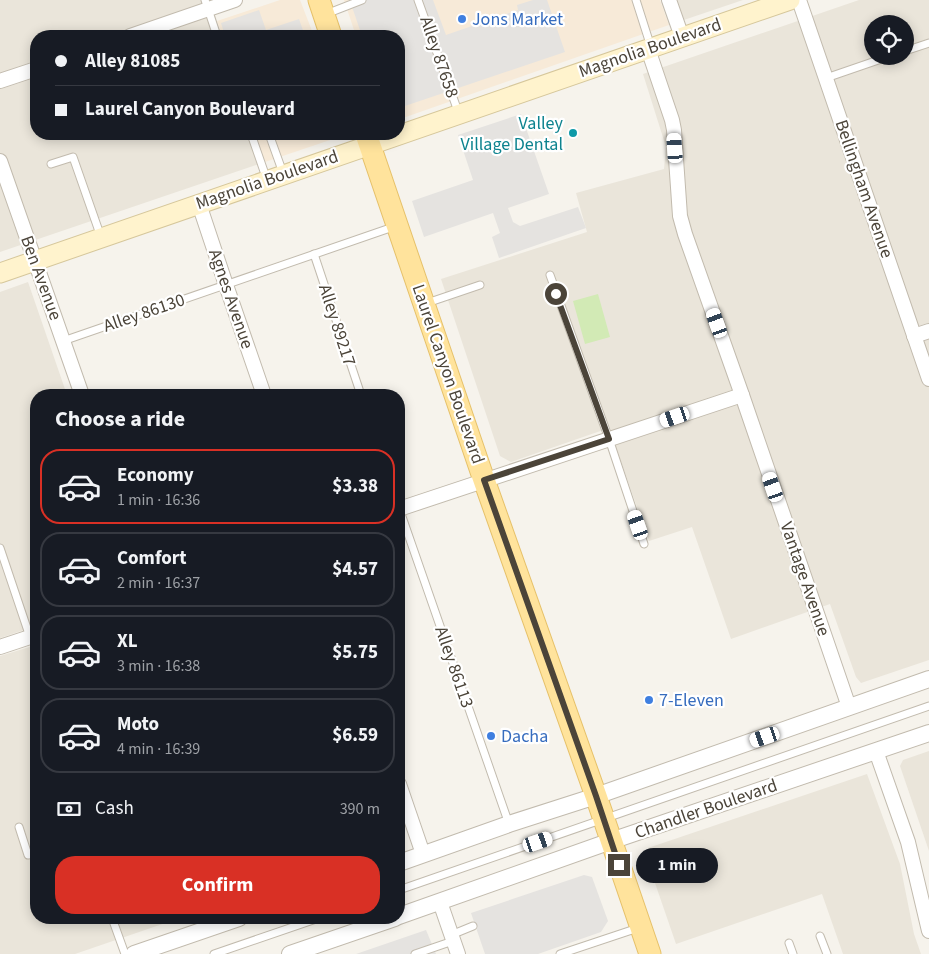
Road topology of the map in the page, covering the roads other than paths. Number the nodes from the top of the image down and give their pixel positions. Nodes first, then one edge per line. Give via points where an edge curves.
1 (235, 0) edge
2 (362, 0) edge
3 (418, 0) edge
4 (636, 0) edge
5 (669, 0) edge
6 (790, 0) edge
7 (799, 0) edge
8 (206, 5) edge
9 (321, 7) edge
10 (145, 30) edge
11 (215, 30) edge
12 (329, 30) edge
13 (682, 37) junction
14 (929, 43) edge
15 (649, 48) junction
16 (914, 48) edge
17 (864, 65) edge
18 (30, 71) edge
19 (826, 78) junction
20 (0, 81) edge
21 (459, 114) junction
22 (405, 129) edge
23 (254, 140) edge
24 (270, 140) edge
25 (368, 140) edge
26 (0, 161) edge
27 (51, 164) dead end
28 (275, 178) junction
29 (199, 204) junction
30 (397, 225) junction
31 (101, 238) junction
32 (314, 254) junction
33 (35, 261) junction
34 (0, 273) edge
35 (550, 275) dead end
36 (226, 285) junction
37 (480, 285) dead end
38 (424, 304) junction
39 (929, 331) edge
40 (914, 336) junction
41 (63, 341) junction
42 (929, 379) edge
43 (80, 389) edge
44 (262, 389) edge
45 (359, 389) edge
46 (742, 395) junction
47 (609, 439) junction
48 (484, 480) junction
49 (405, 507) edge
50 (405, 526) edge
51 (644, 544) dead end
52 (0, 548) edge
53 (30, 628) edge
54 (30, 637) edge
55 (0, 647) edge
56 (929, 679) edge
57 (929, 706) edge
58 (849, 707) junction
59 (929, 733) edge
60 (876, 751) junction
61 (596, 796) junction
62 (405, 802) edge
63 (604, 819) junction
64 (509, 824) junction
65 (19, 826) dead end
66 (611, 841) junction
67 (423, 854) junction
68 (30, 855) edge
69 (405, 861) edge
70 (405, 888) edge
71 (440, 902) junction
72 (405, 914) edge
73 (114, 924) edge
74 (222, 924) edge
75 (302, 924) edge
76 (378, 924) edge
77 (473, 926) dead end
78 (641, 927) junction
79 (929, 931) edge
80 (820, 936) dead end
81 (454, 943) edge
82 (789, 943) dead end
83 (125, 954) edge
84 (134, 954) edge
85 (214, 954) edge
86 (290, 954) edge
87 (415, 954) edge
88 (560, 954) edge
89 (650, 954) edge
90 (793, 954) edge
91 (827, 954) edge

1 - 8 street
2 - 9 lane
3 - 21 lane, Alley 87658
4 - 15 lane
5 - 13 street
6 - 13 main road, Magnolia Boulevard
7 - 19 street, Bellingham Avenue
8 - 10 street
8 - 11 lane
9 - 12 main road
13 - 15 main road, Magnolia Boulevard
14 - 16 lane
15 - 21 main road, Magnolia Boulevard
15 - 46 street, Vantage Avenue via 674,130 680,216
17 - 19 lane
18 - 20 street
19 - 40 street, Bellingham Avenue
21 - 22 main road, Magnolia Boulevard
23 - 28 lane
24 - 28 lane
25 - 28 main road, Magnolia Boulevard
25 - 30 main road, Laurel Canyon Boulevard
26 - 33 street, Ben Avenue
27 - 31 lane via 73,157
28 - 29 main road, Magnolia Boulevard
29 - 31 main road, Magnolia Boulevard
29 - 36 street, Agnes Avenue
30 - 32 lane, Alley 86130
30 - 38 main road, Laurel Canyon Boulevard
31 - 33 main road, Magnolia Boulevard
32 - 36 lane, Alley 86130
32 - 45 lane, Alley 89217
33 - 34 main road, Magnolia Boulevard
33 - 41 street, Ben Avenue
35 - 47 lane
36 - 41 lane, Alley 86130
36 - 44 street, Agnes Avenue
37 - 38 lane
38 - 48 main road, Laurel Canyon Boulevard
39 - 40 street
40 - 42 street, Bellingham Avenue
41 - 43 street, Ben Avenue
46 - 47 street
46 - 58 street, Vantage Avenue
47 - 48 street
47 - 51 lane
48 - 49 street
48 - 61 main road, Laurel Canyon Boulevard
50 - 64 lane, Alley 86113
52 - 53 lane
54 - 55 street
56 - 58 street
57 - 63 lane
58 - 61 street
59 - 60 street, Chandler Boulevard
60 - 66 street, Chandler Boulevard
60 - 79 street via 908,842
61 - 63 main road, Laurel Canyon Boulevard
61 - 64 street
62 - 67 street
63 - 66 main road, Laurel Canyon Boulevard
63 - 70 lane
64 - 67 street
65 - 68 lane
66 - 71 street, Chandler Boulevard
66 - 78 main road, Laurel Canyon Boulevard
67 - 69 street
71 - 72 street, Chandler Boulevard
71 - 81 street
73 - 83 lane
74 - 84 street
75 - 85 lane
76 - 86 street
77 - 81 lane
78 - 88 lane
78 - 89 main road, Laurel Canyon Boulevard
80 - 91 lane
81 - 87 lane
82 - 90 lane

